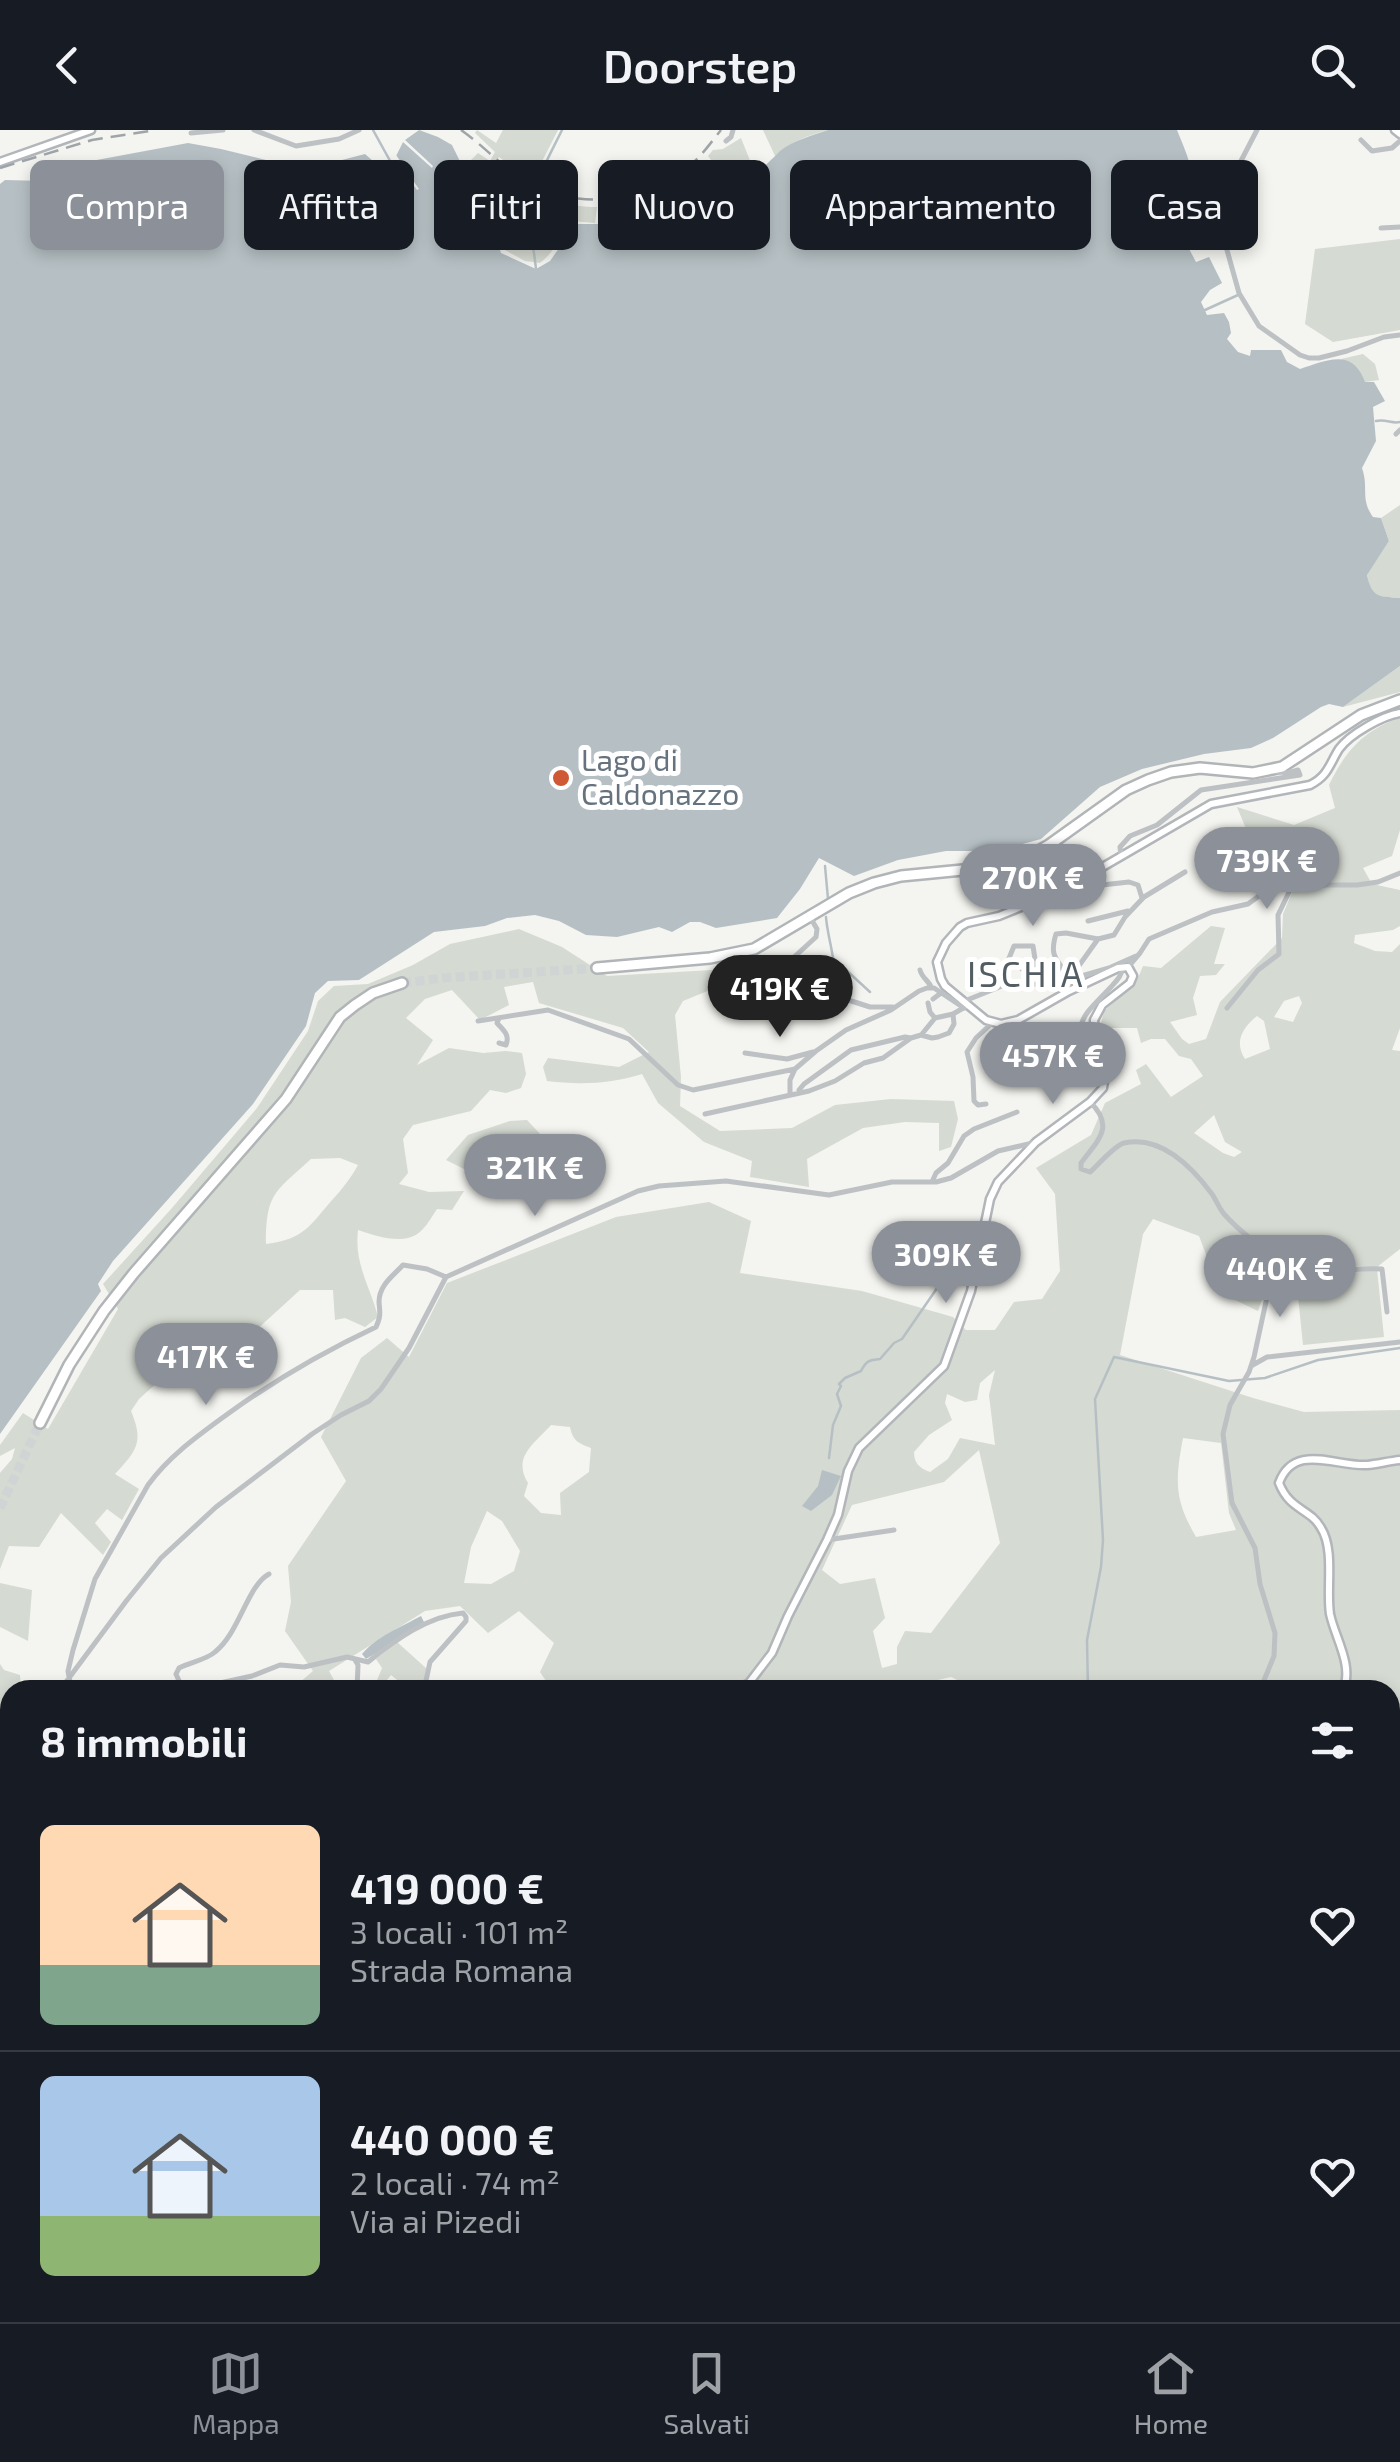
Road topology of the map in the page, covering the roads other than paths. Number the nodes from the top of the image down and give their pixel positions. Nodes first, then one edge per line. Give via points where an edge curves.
1 (90, 130) edge
2 (224, 130) edge
3 (254, 130) edge
4 (359, 130) edge
5 (733, 130) edge
6 (1257, 130) edge
7 (191, 134) dead end
8 (1398, 135) edge
9 (1361, 140) dead end
10 (726, 141) dead end
11 (0, 162) edge
12 (1381, 228) dead end
13 (1400, 228) edge
14 (1400, 335) edge
15 (1400, 700) edge
16 (1400, 713) edge
17 (1268, 771) junction
18 (1121, 856) junction
19 (1186, 872) dead end
20 (1400, 873) edge
21 (1293, 884) junction
22 (1063, 890) junction
23 (1142, 898) junction
24 (1131, 910) junction
25 (810, 917) junction
26 (1088, 920) dead end
27 (1098, 939) junction
28 (1140, 953) junction
29 (1009, 962) junction
30 (1125, 967) junction
31 (597, 968) tunnel mouth
32 (920, 970) dead end
33 (1032, 973) junction
34 (1055, 979) junction
35 (1068, 980) junction
36 (402, 983) tunnel mouth
37 (1002, 986) junction
38 (929, 988) junction
39 (1069, 991) junction
40 (941, 993) junction
41 (900, 1004) junction
42 (965, 1005) junction
43 (1226, 1008) dead end
44 (953, 1014) junction
45 (501, 1016) junction
46 (935, 1018) junction
47 (478, 1022) dead end
48 (992, 1023) junction
49 (921, 1035) junction
50 (911, 1038) junction
51 (500, 1043) dead end
52 (1088, 1049) junction
53 (816, 1051) junction
54 (745, 1054) dead end
55 (1106, 1066) junction
56 (795, 1069) junction
57 (1032, 1081) dead end
58 (793, 1093) junction
59 (1092, 1100) junction
60 (986, 1104) dead end
61 (1016, 1112) dead end
62 (705, 1114) dead end
63 (1036, 1142) junction
64 (932, 1182) junction
65 (1282, 1261) junction
66 (446, 1277) junction
67 (1387, 1312) dead end
68 (1400, 1342) edge
69 (1250, 1370) junction
70 (40, 1423) tunnel mouth
71 (1400, 1460) edge
72 (894, 1530) dead end
73 (827, 1540) junction
74 (269, 1574) dead end
75 (355, 1660) junction
76 (69, 1677) junction
77 (68, 1680) edge
78 (179, 1680) edge
79 (233, 1680) edge
80 (357, 1680) edge
81 (426, 1680) edge
82 (750, 1680) edge
83 (1264, 1680) edge
84 (1346, 1680) edge

1 - 11 street
2 - 7 street
3 - 4 street via 296,146
5 - 10 street
6 - 14 street via 1217,207 1239,292 1259,326 1309,358
8 - 9 street via 1392,148 1372,151
12 - 13 street
15 - 17 main road
16 - 18 street via 1370,724 1340,748 1321,780 1211,804
17 - 18 street via 1300,775 1201,790 1130,836
17 - 25 main road via 1171,772 1126,790 1033,854 874,883
18 - 22 street
19 - 23 street
20 - 21 street via 1357,885
21 - 28 street via 1274,885 1248,904 1159,933
21 - 43 street via 1278,915 1279,954
22 - 23 street via 1129,882 1138,885
22 - 42 street via 955,933 938,970
23 - 24 street
24 - 26 street
24 - 27 street via 1116,933
25 - 31 main road via 734,955
25 - 41 street via 816,938 779,978 804,992 870,1007
27 - 35 street
27 - 35 street via 1054,936 1052,952
28 - 30 street
28 - 35 street
29 - 33 street
29 - 33 street via 1014,946 1032,946
29 - 37 street
30 - 39 street
30 - 52 street via 1082,1020
30 - 55 street via 1132,979 1094,1020
32 - 38 street
33 - 34 street
34 - 35 street
34 - 37 street
35 - 39 street
36 - 70 main road via 373,993 340,1018 286,1099 104,1311
37 - 42 street
38 - 40 street
38 - 41 street
39 - 48 street via 1018,1020
40 - 42 street
40 - 46 street via 930,1001
41 - 53 street
42 - 44 street
42 - 48 street
44 - 46 street
44 - 49 street via 950,1032
45 - 47 street
45 - 51 street via 497,1023 508,1040
45 - 56 street via 548,1010 628,1039 678,1085 693,1090
46 - 49 street
48 - 60 street via 967,1052 974,1101
49 - 50 street
50 - 58 street via 835,1081
50 - 58 street via 851,1050
52 - 55 street
52 - 57 street
53 - 54 street via 787,1059
53 - 56 street
55 - 59 street
56 - 58 street
58 - 62 street
59 - 63 street
59 - 65 street via 1102,1132 1080,1169 1090,1172 1122,1143 1171,1152 1223,1213
61 - 64 street via 964,1136
63 - 64 street via 998,1151
63 - 73 street via 990,1199 970,1292 944,1366 859,1448
64 - 66 street via 892,1182 829,1195 726,1181 659,1186
65 - 67 street via 1313,1272 1381,1268
65 - 69 street
66 - 76 street via 380,1389 216,1507 161,1558
66 - 76 street via 403,1266 383,1285 376,1327 274,1381 158,1472 95,1579
68 - 69 street via 1268,1357
69 - 83 street via 1230,1405 1224,1434 1232,1503 1255,1548 1275,1633
71 - 84 street via 1302,1460 1284,1470 1279,1483 1284,1496 1322,1528
72 - 73 street
73 - 82 street via 772,1653
74 - 78 street via 213,1655 179,1668
75 - 79 street via 280,1664
75 - 80 street
75 - 81 street via 368,1662 433,1621 463,1613 466,1622 430,1662
76 - 77 street

